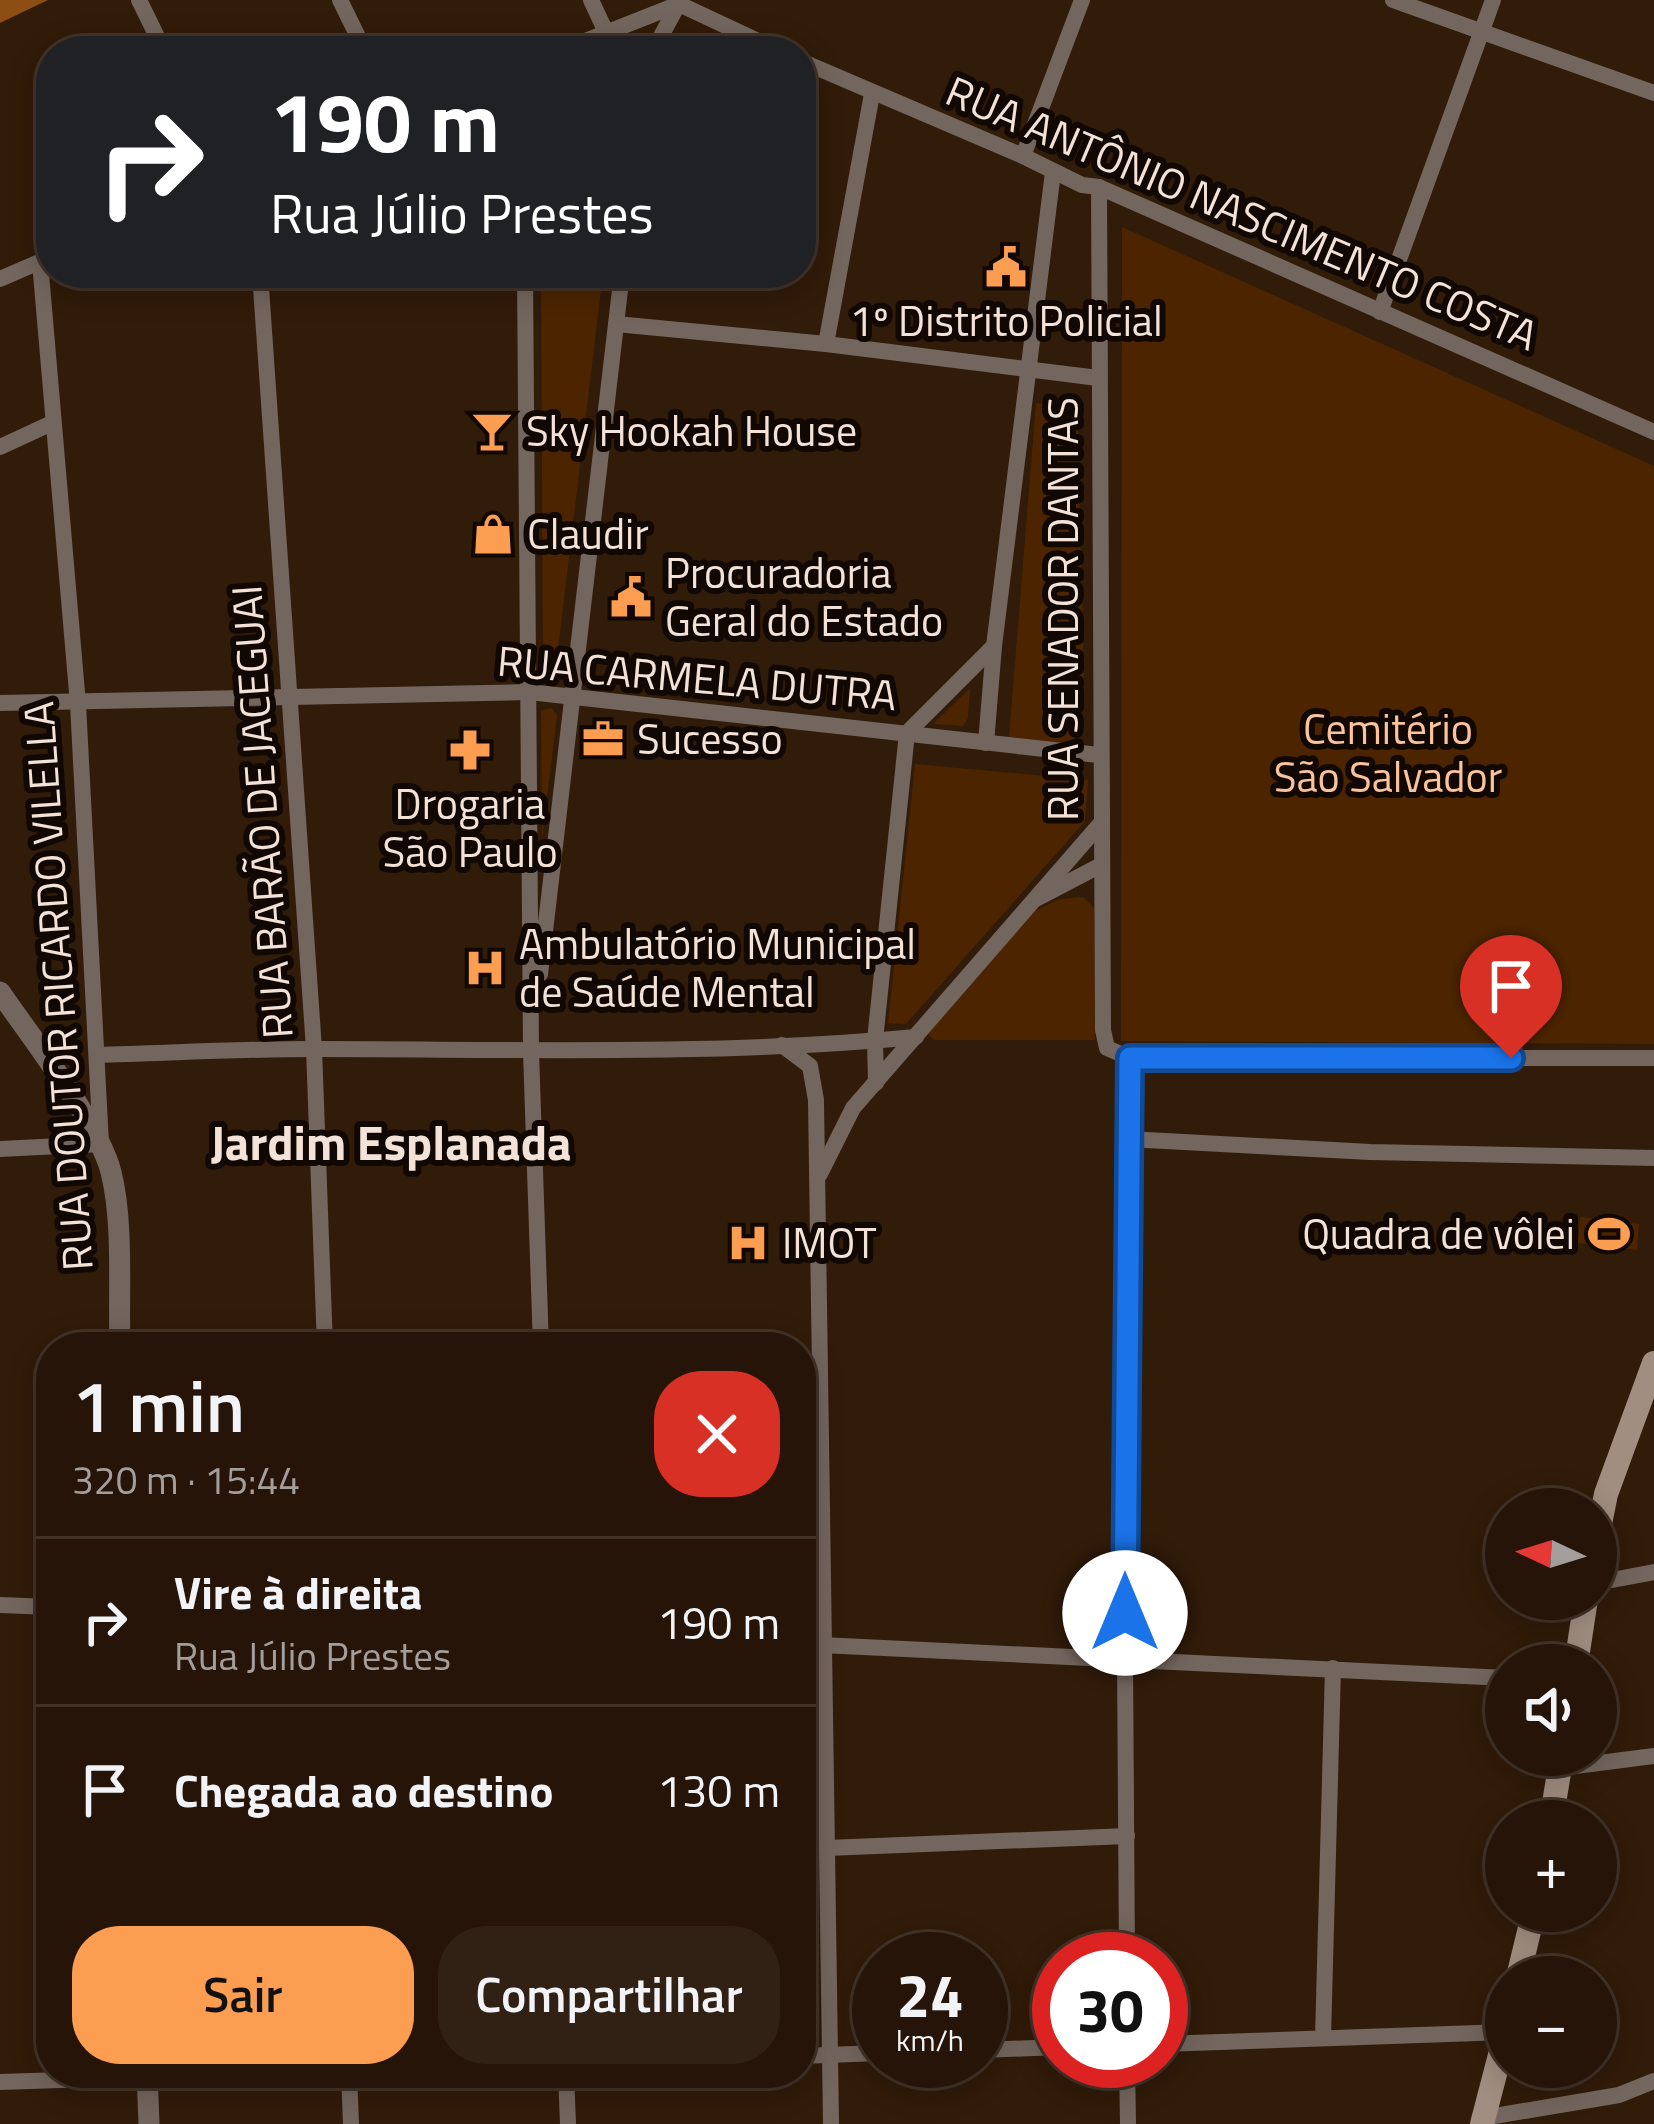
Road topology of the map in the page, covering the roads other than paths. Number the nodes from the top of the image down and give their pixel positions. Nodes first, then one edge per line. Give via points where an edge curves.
1 (139, 0) edge
2 (340, 0) edge
3 (591, 0) edge
4 (1082, 0) edge
5 (1393, 0) edge
6 (1493, 0) edge
7 (679, 2) edge
8 (605, 30) junction
9 (1482, 31) junction
10 (157, 36) edge
11 (358, 36) edge
12 (592, 36) edge
13 (613, 36) edge
14 (661, 36) edge
15 (748, 36) edge
16 (816, 69) edge
17 (1654, 93) edge
18 (872, 94) junction
19 (1023, 155) junction
20 (1053, 172) junction
21 (1099, 187) junction
22 (36, 263) edge
23 (0, 280) edge
24 (46, 288) edge
25 (261, 288) edge
26 (525, 288) edge
27 (620, 288) edge
28 (1380, 312) junction
29 (616, 324) junction
30 (826, 344) junction
31 (1030, 370) junction
32 (1098, 378) junction
33 (52, 423) junction
34 (1654, 432) edge
35 (0, 447) edge
36 (994, 646) junction
37 (529, 692) junction
38 (573, 695) junction
39 (291, 697) junction
40 (0, 704) edge
41 (78, 704) junction
42 (907, 733) junction
43 (986, 743) junction
44 (1099, 755) junction
45 (1101, 824) junction
46 (1101, 865) junction
47 (1027, 904) junction
48 (0, 992) edge
49 (916, 1036) junction
50 (874, 1040) junction
51 (782, 1045) junction
52 (314, 1049) junction
53 (531, 1052) junction
54 (97, 1055) junction
55 (1130, 1058) junction
56 (1654, 1058) edge
57 (876, 1083) junction
58 (1128, 1139) junction
59 (101, 1144) junction
60 (0, 1149) edge
61 (1654, 1158) edge
62 (817, 1180) junction
63 (119, 1332) edge
64 (325, 1332) edge
65 (540, 1332) edge
66 (1654, 1363) edge
67 (1608, 1488) edge
68 (1654, 1572) edge
69 (1617, 1579) edge
70 (0, 1605) edge
71 (36, 1606) edge
72 (816, 1645) edge
73 (824, 1645) junction
74 (1125, 1660) junction
75 (1333, 1669) junction
76 (1485, 1677) edge
77 (1654, 1756) edge
78 (1617, 1758) edge
79 (1127, 1836) junction
80 (827, 1848) junction
81 (1127, 1932) edge
82 (1485, 2033) edge
83 (1323, 2038) junction
84 (1188, 2043) edge
85 (852, 2054) edge
86 (816, 2055) edge
87 (830, 2055) junction
88 (36, 2080) edge
89 (1654, 2081) edge
90 (0, 2082) edge
91 (148, 2088) edge
92 (350, 2088) edge
93 (567, 2088) edge
94 (1126, 2088) edge
95 (1492, 2088) edge
96 (1483, 2121) edge
97 (149, 2124) edge
98 (351, 2124) edge
99 (568, 2124) edge
100 (831, 2124) edge
101 (1127, 2124) edge

1 - 10 street
2 - 11 street
3 - 8 street
4 - 19 street
5 - 9 street
6 - 9 street
7 - 8 street
7 - 14 street
7 - 15 street
8 - 12 street
8 - 13 street
9 - 17 street
9 - 28 street
16 - 18 street, RUA ANTÔNIO NASCIMENTO COSTA
18 - 19 street, RUA ANTÔNIO NASCIMENTO COSTA
18 - 30 street
19 - 20 street, RUA ANTÔNIO NASCIMENTO COSTA
20 - 21 street, RUA ANTÔNIO NASCIMENTO COSTA
20 - 31 street
21 - 28 street, RUA ANTÔNIO NASCIMENTO COSTA
21 - 32 street, RUA SENADOR DANTAS
22 - 23 street
24 - 33 street, RUA DOUTOR RICARDO VILELLA
25 - 39 street, RUA BARÃO DE JACEGUAI
26 - 37 street
27 - 29 street
28 - 34 street, RUA ANTÔNIO NASCIMENTO COSTA
29 - 30 street
29 - 38 street
30 - 31 street
31 - 32 street
31 - 36 street
32 - 44 street, RUA SENADOR DANTAS
33 - 35 street
33 - 41 street, RUA DOUTOR RICARDO VILELLA
36 - 42 street
36 - 43 street
37 - 38 street, RUA CARMELA DUTRA
37 - 39 street, RUA CARMELA DUTRA
37 - 53 street
38 - 42 street, RUA CARMELA DUTRA
38 - 53 street
39 - 41 street, RUA CARMELA DUTRA
39 - 52 street, RUA BARÃO DE JACEGUAI
40 - 41 street, RUA CARMELA DUTRA
41 - 54 street, RUA DOUTOR RICARDO VILELLA
42 - 43 street, RUA CARMELA DUTRA
42 - 50 street
43 - 44 street, RUA CARMELA DUTRA
44 - 45 street, RUA SENADOR DANTAS
45 - 46 street, RUA SENADOR DANTAS
45 - 47 street
46 - 47 street
46 - 55 street, RUA SENADOR DANTAS via 1102,1030 1108,1048
47 - 49 street
48 - 59 street
49 - 50 street
49 - 57 street
50 - 51 street
50 - 57 street
51 - 53 street
51 - 62 street via 814,1077
52 - 53 street
52 - 54 street
52 - 64 street, RUA BARÃO DE JACEGUAI
53 - 65 street
54 - 59 street, RUA DOUTOR RICARDO VILELLA
55 - 56 street
55 - 58 street
57 - 62 street via 839,1131
58 - 61 street
58 - 74 street
59 - 60 street
59 - 63 street, RUA DOUTOR RICARDO VILELLA via 112,1174
62 - 73 street
66 - 67 main road
68 - 69 street
70 - 71 street
72 - 73 street
73 - 74 street
73 - 80 street
74 - 75 street
74 - 79 street
75 - 76 street
75 - 83 street
77 - 78 street
79 - 80 street
79 - 81 street
80 - 87 street
82 - 83 street
83 - 84 street
85 - 87 street
86 - 87 street
87 - 100 street
88 - 90 street
89 - 96 street
91 - 97 street
92 - 98 street
93 - 99 street
94 - 101 street
95 - 96 main road

